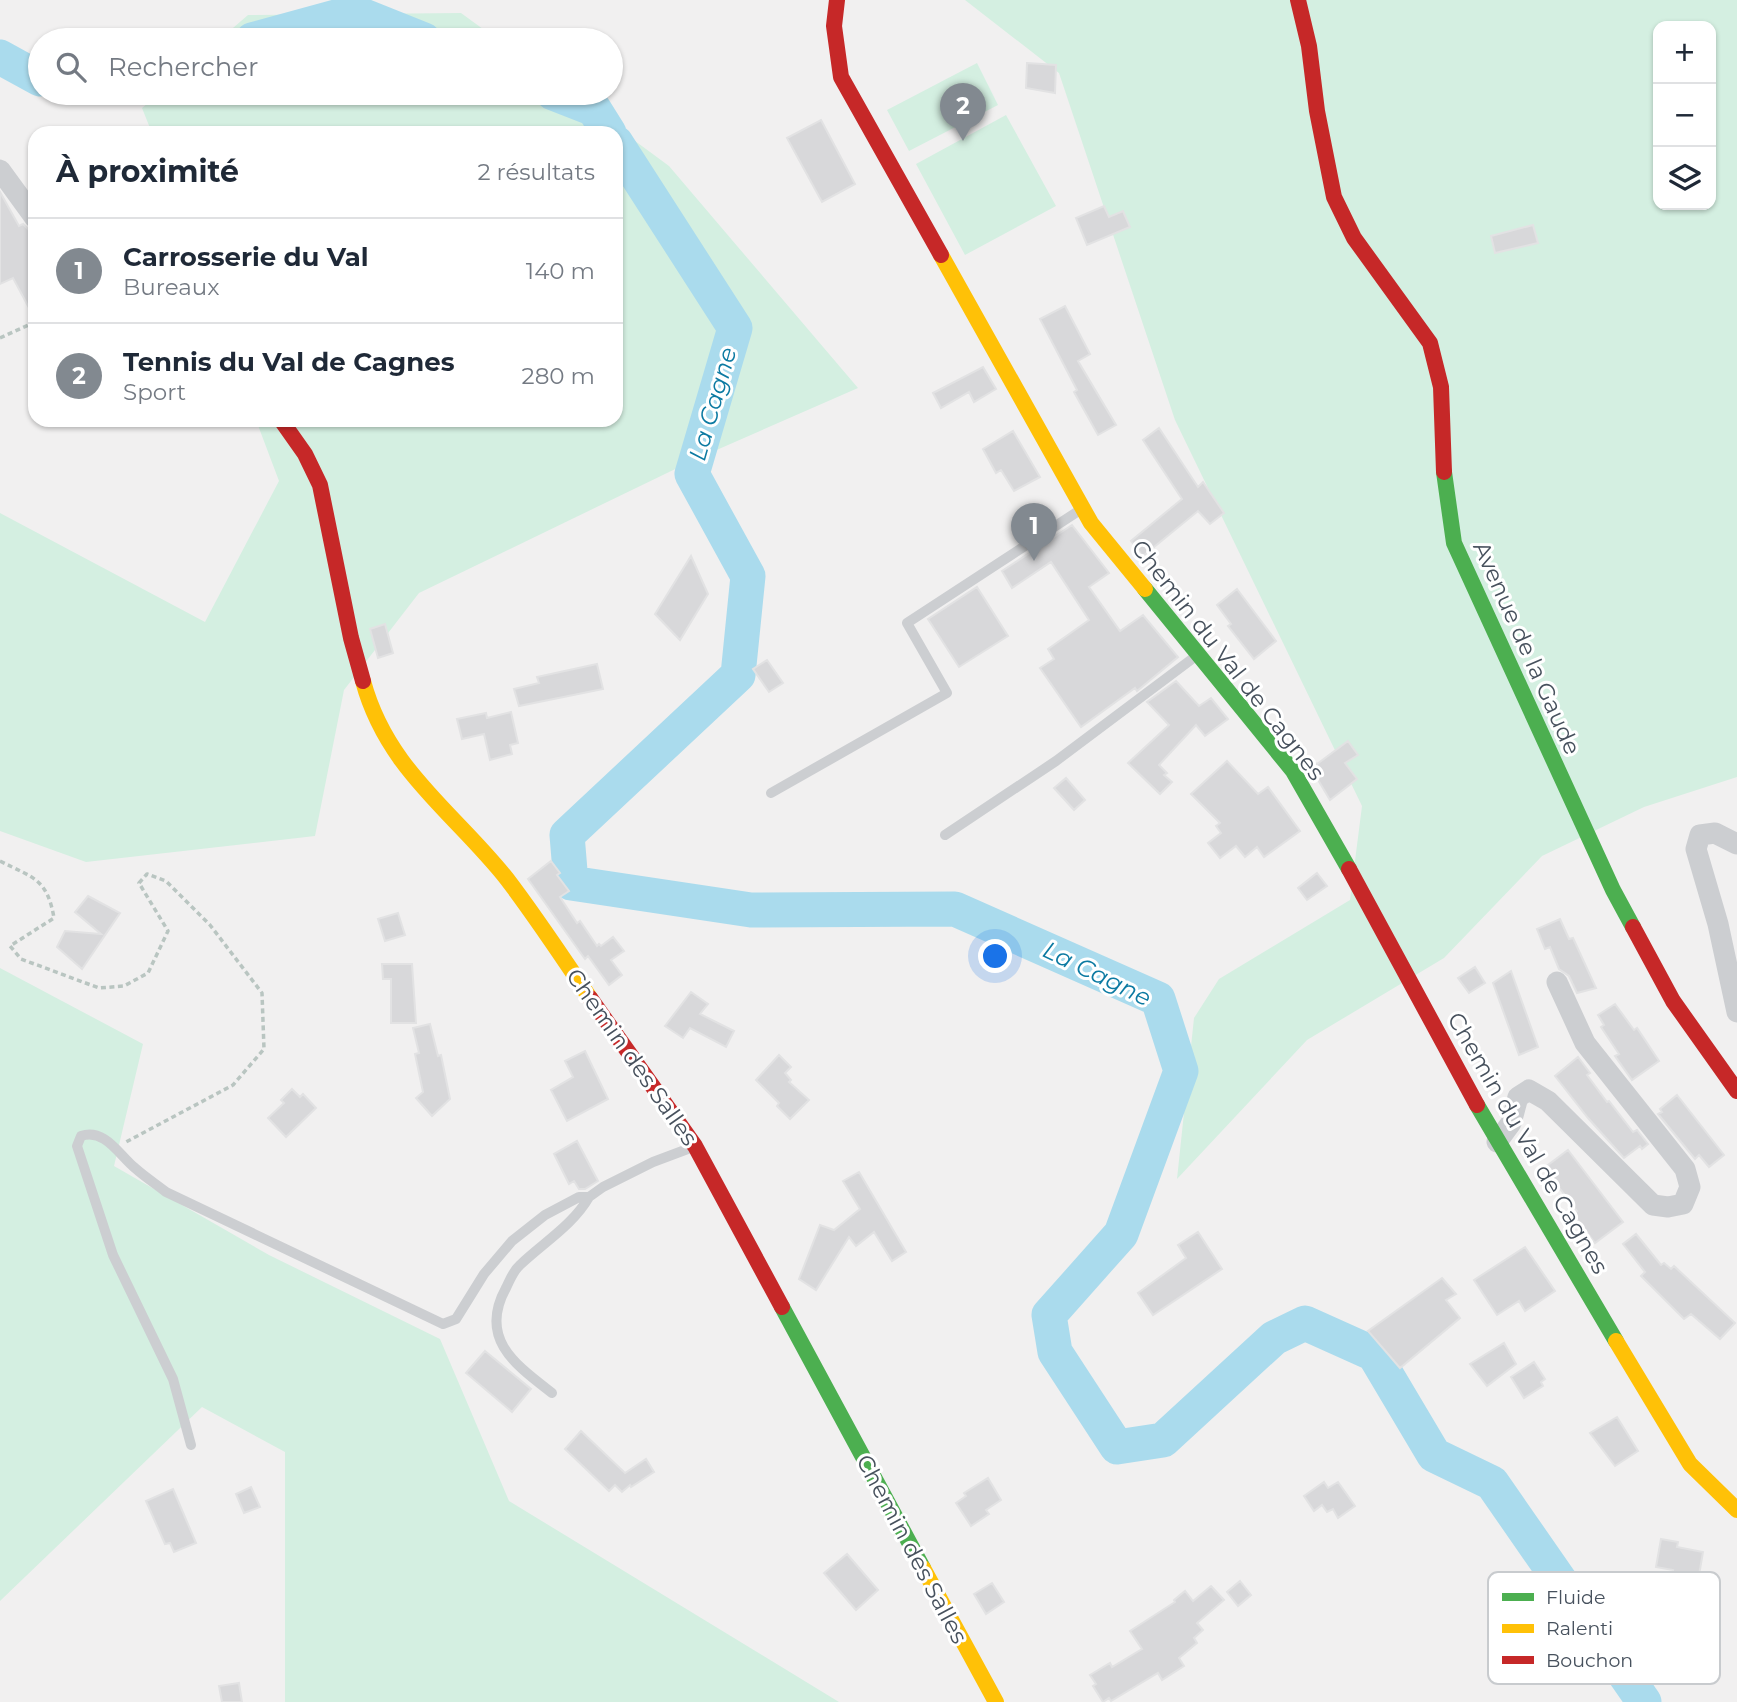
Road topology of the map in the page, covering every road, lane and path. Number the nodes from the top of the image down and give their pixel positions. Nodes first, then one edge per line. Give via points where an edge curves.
1 (836, 0) edge
2 (1298, 0) edge
3 (0, 170) edge
4 (28, 208) edge
5 (28, 325) edge
6 (0, 338) edge
7 (286, 427) edge
8 (1083, 508) junction
9 (1198, 654) junction
10 (771, 793) dead end
11 (945, 835) dead end
12 (1737, 844) edge
13 (0, 861) edge
14 (1557, 982) dead end
15 (1737, 1012) edge
16 (1737, 1091) edge
17 (1497, 1142) junction
18 (695, 1146) junction
19 (116, 1148) junction
20 (589, 1197) junction
21 (552, 1394) dead end
22 (191, 1445) dead end
23 (1737, 1510) edge
24 (996, 1702) edge

1 - 8 street, Chemin du Val de Cagnes via 834,26 841,77
2 - 16 street, Avenue de la Gaude via 1334,197 1354,238 1430,343 1441,387 1444,469 1454,543 1613,890 1673,1000
3 - 4 street
5 - 6 path
7 - 18 street, Chemin des Salles via 320,485 351,638 381,728 415,780 506,878
8 - 9 street, Chemin du Val de Cagnes
8 - 10 lane via 907,622 947,693
9 - 11 lane via 1056,761
9 - 17 street, Chemin du Val de Cagnes via 1293,771
12 - 15 street via 1715,833 1700,835 1696,849
13 - 19 path via 42,883 51,900 54,918 10,946 21,959 99,988 124,986 148,973 168,931 139,883 147,874 166,881 210,925 262,993 264,1049 233,1085
14 - 17 street via 1585,1043 1685,1169 1690,1187 1683,1204 1653,1205 1548,1101 1529,1090 1518,1097 1511,1123
17 - 23 street, Chemin du Val de Cagnes via 1690,1464
18 - 20 lane via 653,1162
18 - 24 street, Chemin des Salles
19 - 20 lane via 166,1192 443,1324 456,1319 512,1241 545,1215 579,1197
19 - 22 lane via 89,1134 81,1136 77,1146 113,1255 173,1378
20 - 21 lane via 580,1213 516,1268 498,1301 500,1343 516,1365

